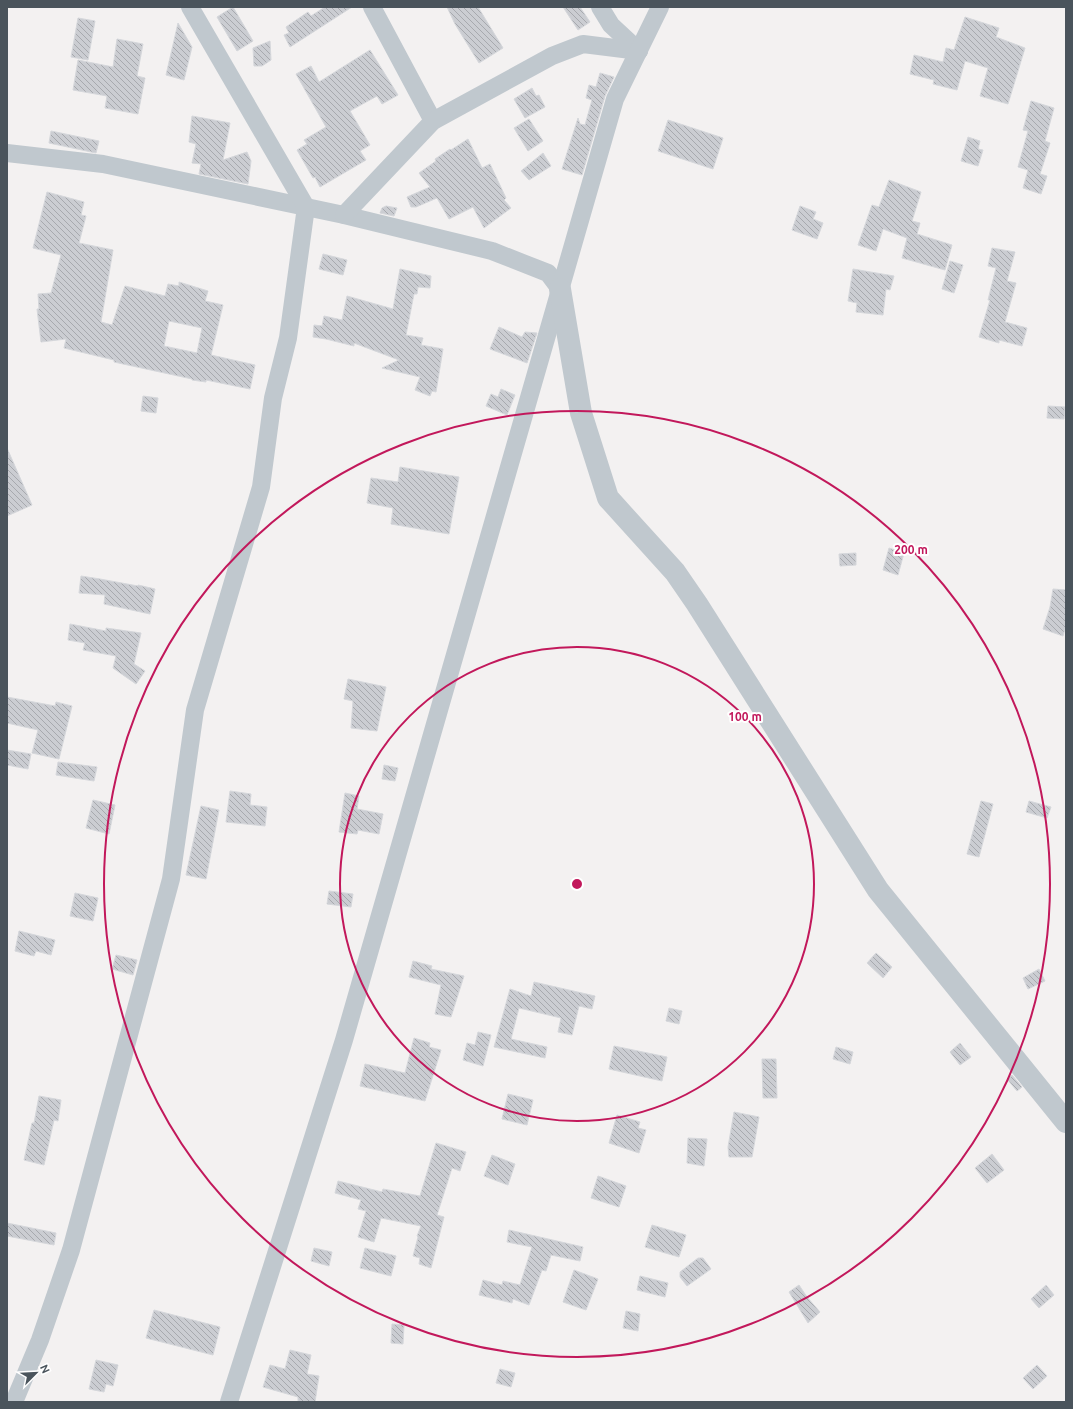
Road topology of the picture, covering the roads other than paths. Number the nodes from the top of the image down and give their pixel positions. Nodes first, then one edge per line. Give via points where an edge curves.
1 (190, 7) edge
2 (372, 7) edge
3 (600, 7) edge
4 (660, 7) edge
5 (639, 50) junction
6 (432, 121) junction
7 (7, 154) edge
8 (306, 207) junction
9 (344, 215) junction
10 (560, 290) junction
11 (1066, 1122) edge
12 (14, 1402) edge
13 (229, 1402) edge

1 - 8 street
2 - 6 street
3 - 5 street via 611,25
4 - 5 street
5 - 6 street via 583,44 552,56
5 - 10 street via 615,99
6 - 9 street
7 - 8 street via 103,164
8 - 9 street
8 - 12 street via 288,338 273,398 261,487 195,710 170,879 71,1250 40,1340
9 - 10 street via 492,251 548,273
10 - 11 street via 581,413 608,498 675,572 878,890
10 - 13 street via 344,1040

